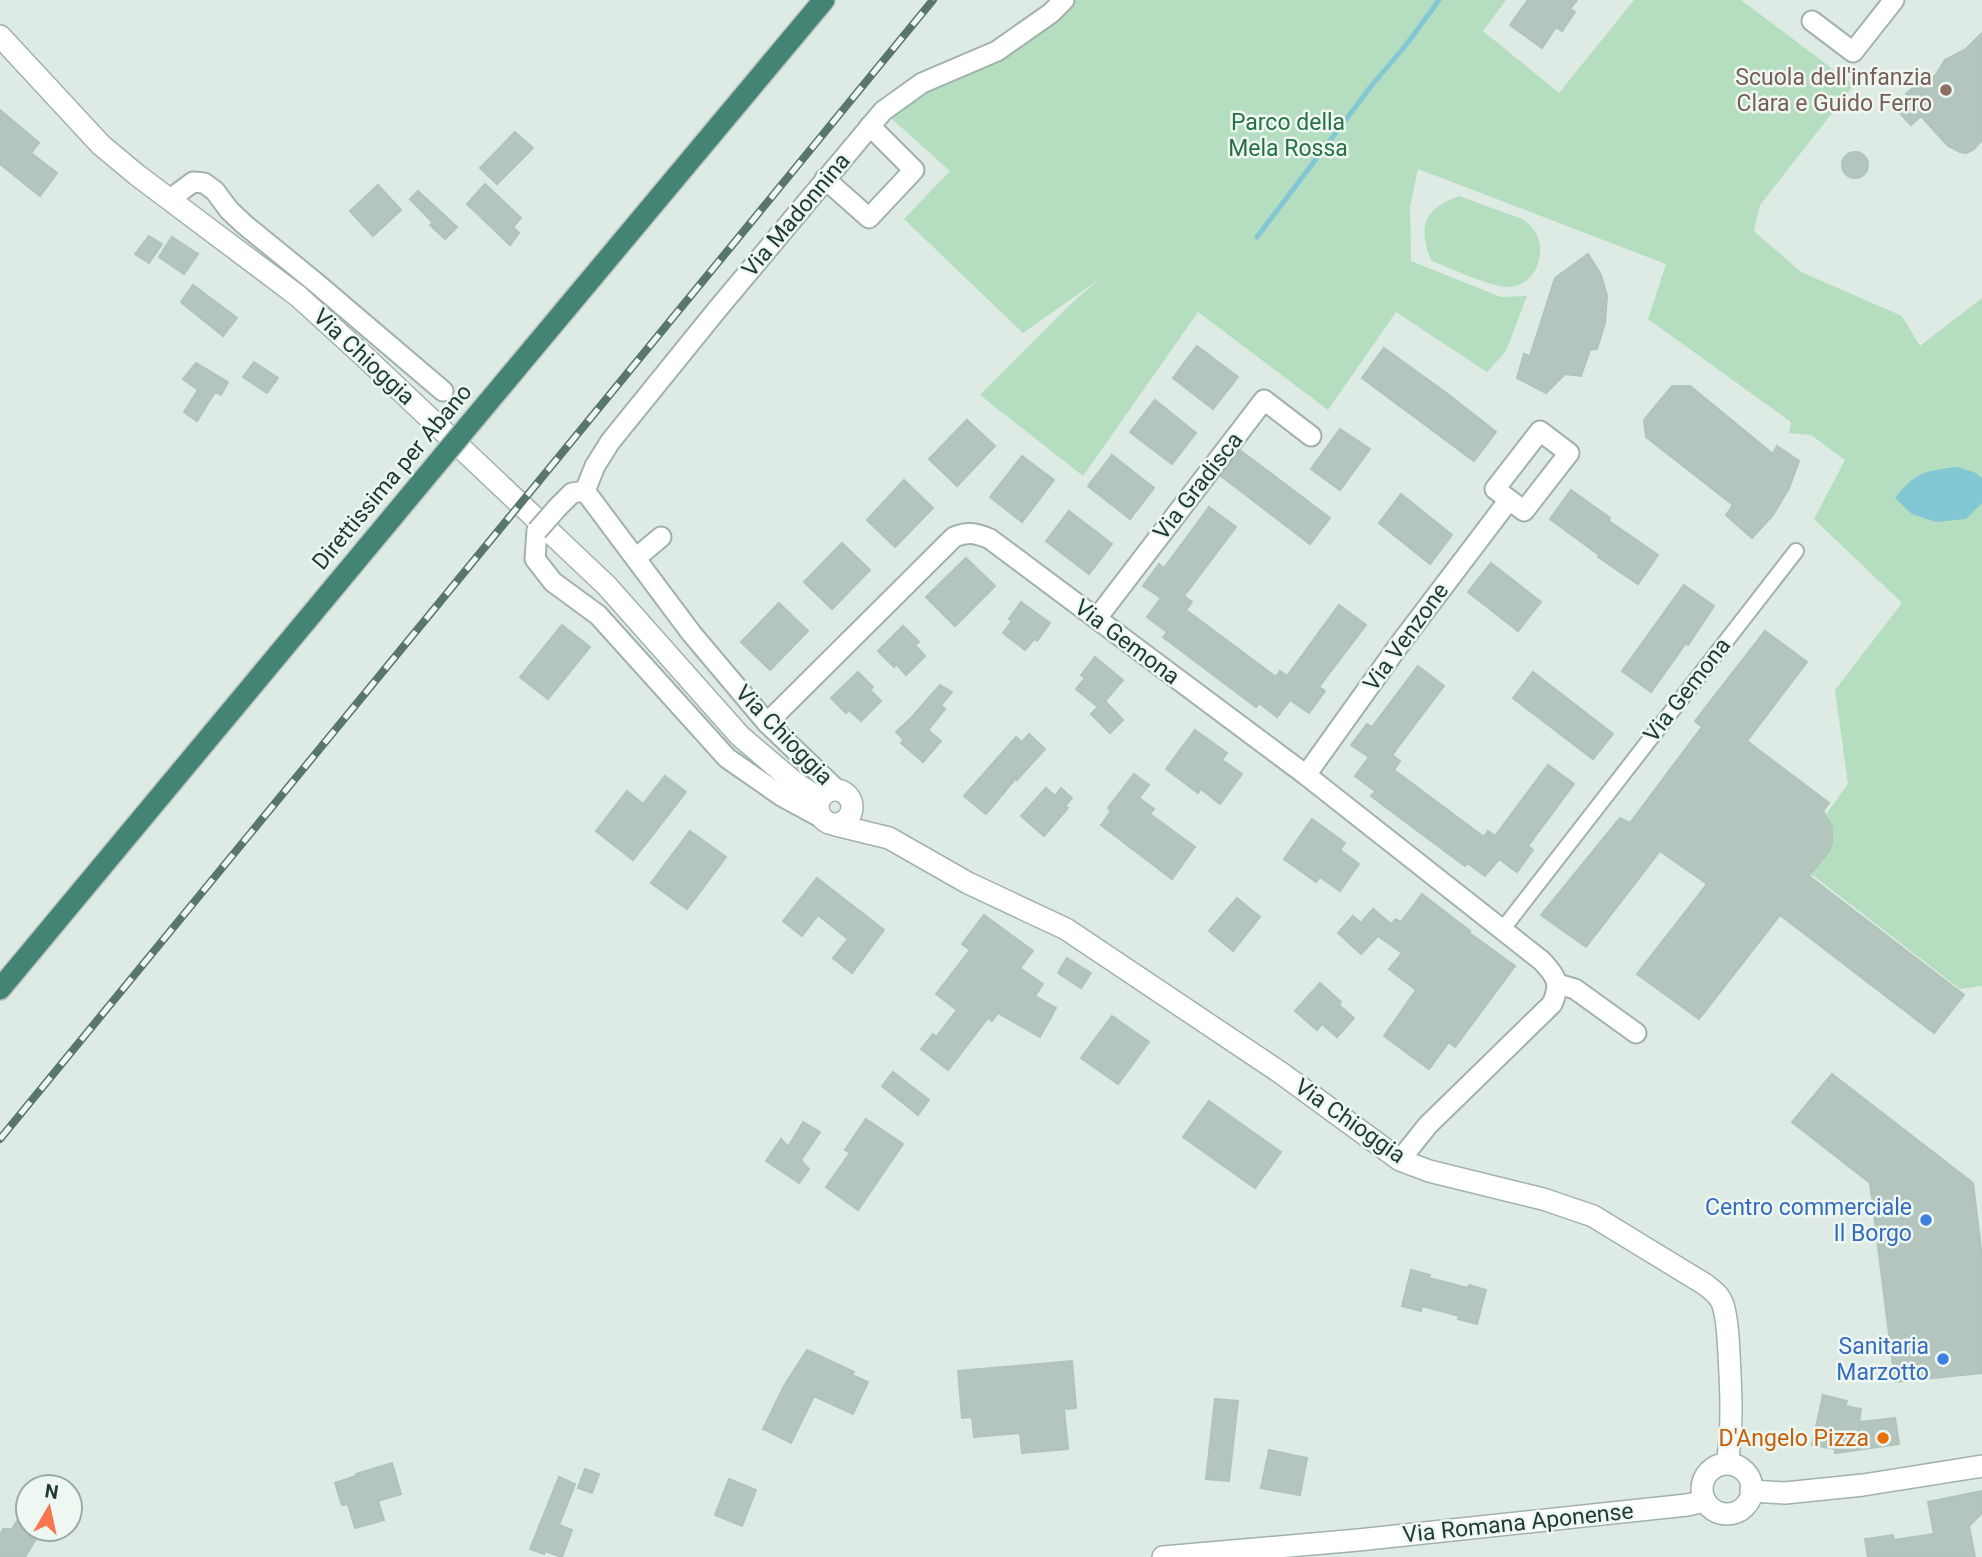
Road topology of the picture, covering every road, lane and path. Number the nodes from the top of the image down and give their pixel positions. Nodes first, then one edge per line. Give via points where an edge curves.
1 (824, 0) edge
2 (1064, 0) edge
3 (1894, 0) edge
4 (1812, 21) dead end
5 (0, 36) edge
6 (870, 125) junction
7 (825, 179) junction
8 (175, 202) junction
9 (443, 391) dead end
10 (1311, 436) dead end
11 (585, 491) junction
12 (1509, 500) junction
13 (661, 537) dead end
14 (1796, 551) dead end
15 (636, 558) junction
16 (1097, 618) junction
17 (767, 723) junction
18 (1306, 775) junction
19 (833, 807) junction
20 (1502, 930) junction
21 (1558, 984) junction
22 (0, 989) edge
23 (1636, 1033) dead end
24 (1400, 1160) junction
25 (1727, 1464) junction
26 (1982, 1466) edge
27 (1751, 1491) junction
28 (1705, 1501) junction
29 (1163, 1557) edge

1 - 22 highway, Direttissima per Abano, bridge
2 - 6 street, Via Madonnina via 997,51 922,83
3 - 4 street via 1853,52
5 - 8 street, Via Chioggia via 102,145
6 - 7 street, Via Madonnina
6 - 7 street via 914,170 869,218
7 - 11 street, Via Madonnina via 611,442
8 - 9 street, Via Chioggia via 177,194 193,182 204,183 245,225
8 - 19 street, Via Chioggia via 298,296 356,349 607,586 740,736 794,782
10 - 16 street, Via Gradisca via 1264,400
11 - 15 street, Via Chioggia
11 - 19 street, Via Chioggia, bridge via 572,493 537,531 535,559 553,582 598,615 727,758 783,797
12 - 12 street via 1495,489 1540,431 1569,453 1524,511
12 - 18 street, Via Venzone
13 - 15 street
14 - 20 street, Via Gemona
15 - 17 street, Via Chioggia
16 - 17 street, Via Gemona via 990,539 964,533 954,537
16 - 18 street, Via Gemona
17 - 19 street, Via Chioggia
18 - 20 street, Via Gemona
19 - 24 street, Via Chioggia via 968,883 1066,929 1281,1073
20 - 21 street, Via Gemona via 1542,961
21 - 23 street, Via Gemona via 1575,989
21 - 24 street via 1552,1004 1428,1125
24 - 25 street, Via Chioggia via 1593,1216 1718,1295 1727,1328 1731,1436
25 - 27 street via 1748,1476
25 - 28 street via 1705,1476
26 - 27 street via 1863,1485 1785,1493
27 - 28 street, Via Romana Aponense via 1747,1504 1731,1513 1714,1510
28 - 29 street, Via Romana Aponense

